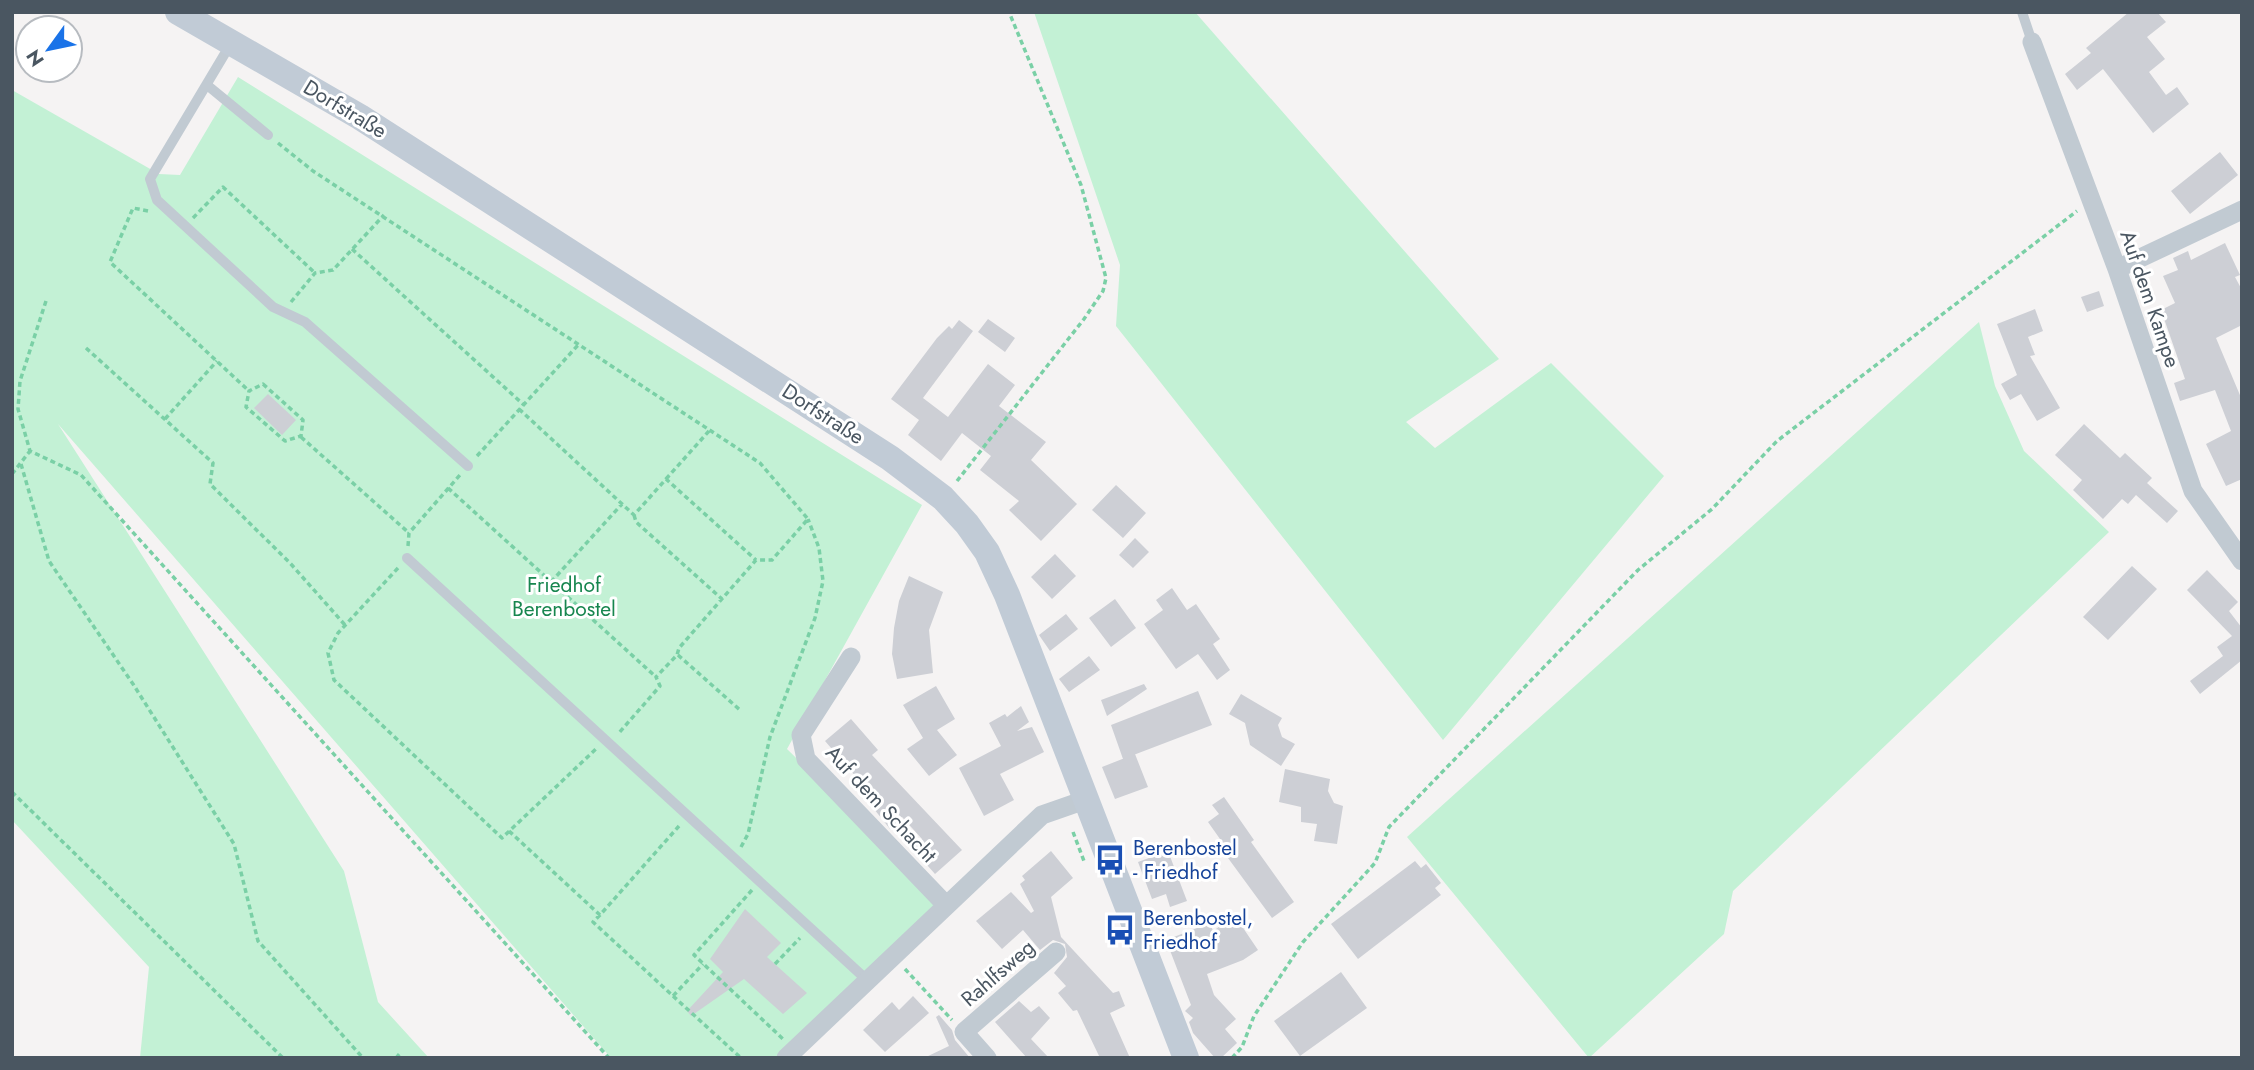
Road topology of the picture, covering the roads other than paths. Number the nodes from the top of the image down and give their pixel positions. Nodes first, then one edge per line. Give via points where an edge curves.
1 (178, 12) edge
2 (2022, 12) edge
3 (232, 42) junction
4 (2032, 42) joint
5 (207, 85) junction
6 (268, 135) road end
7 (2242, 210) edge
8 (2117, 269) junction
9 (468, 466) road end
10 (407, 558) road end
11 (2242, 561) edge
12 (851, 657) dead end
13 (1085, 800) junction
14 (946, 905) junction
15 (1056, 953) dead end
16 (867, 980) junction
17 (790, 1054) edge
18 (987, 1058) edge
19 (1186, 1058) edge

1 - 3 street, Dorfstraße
2 - 4 lane
3 - 5 lane
3 - 13 street, Dorfstraße via 360,117 848,429 943,498 987,552
4 - 8 street, Auf dem Kampe
5 - 6 lane
5 - 9 lane via 150,179 157,200 272,307 305,321
7 - 8 street
8 - 11 street, Auf dem Kampe via 2193,491
10 - 16 lane
12 - 14 street, Auf dem Schacht via 801,735 806,759
13 - 14 street via 1042,815
13 - 19 street, Dorfstraße
14 - 16 street
15 - 18 street, Rahlfsweg via 964,1032
16 - 17 street

